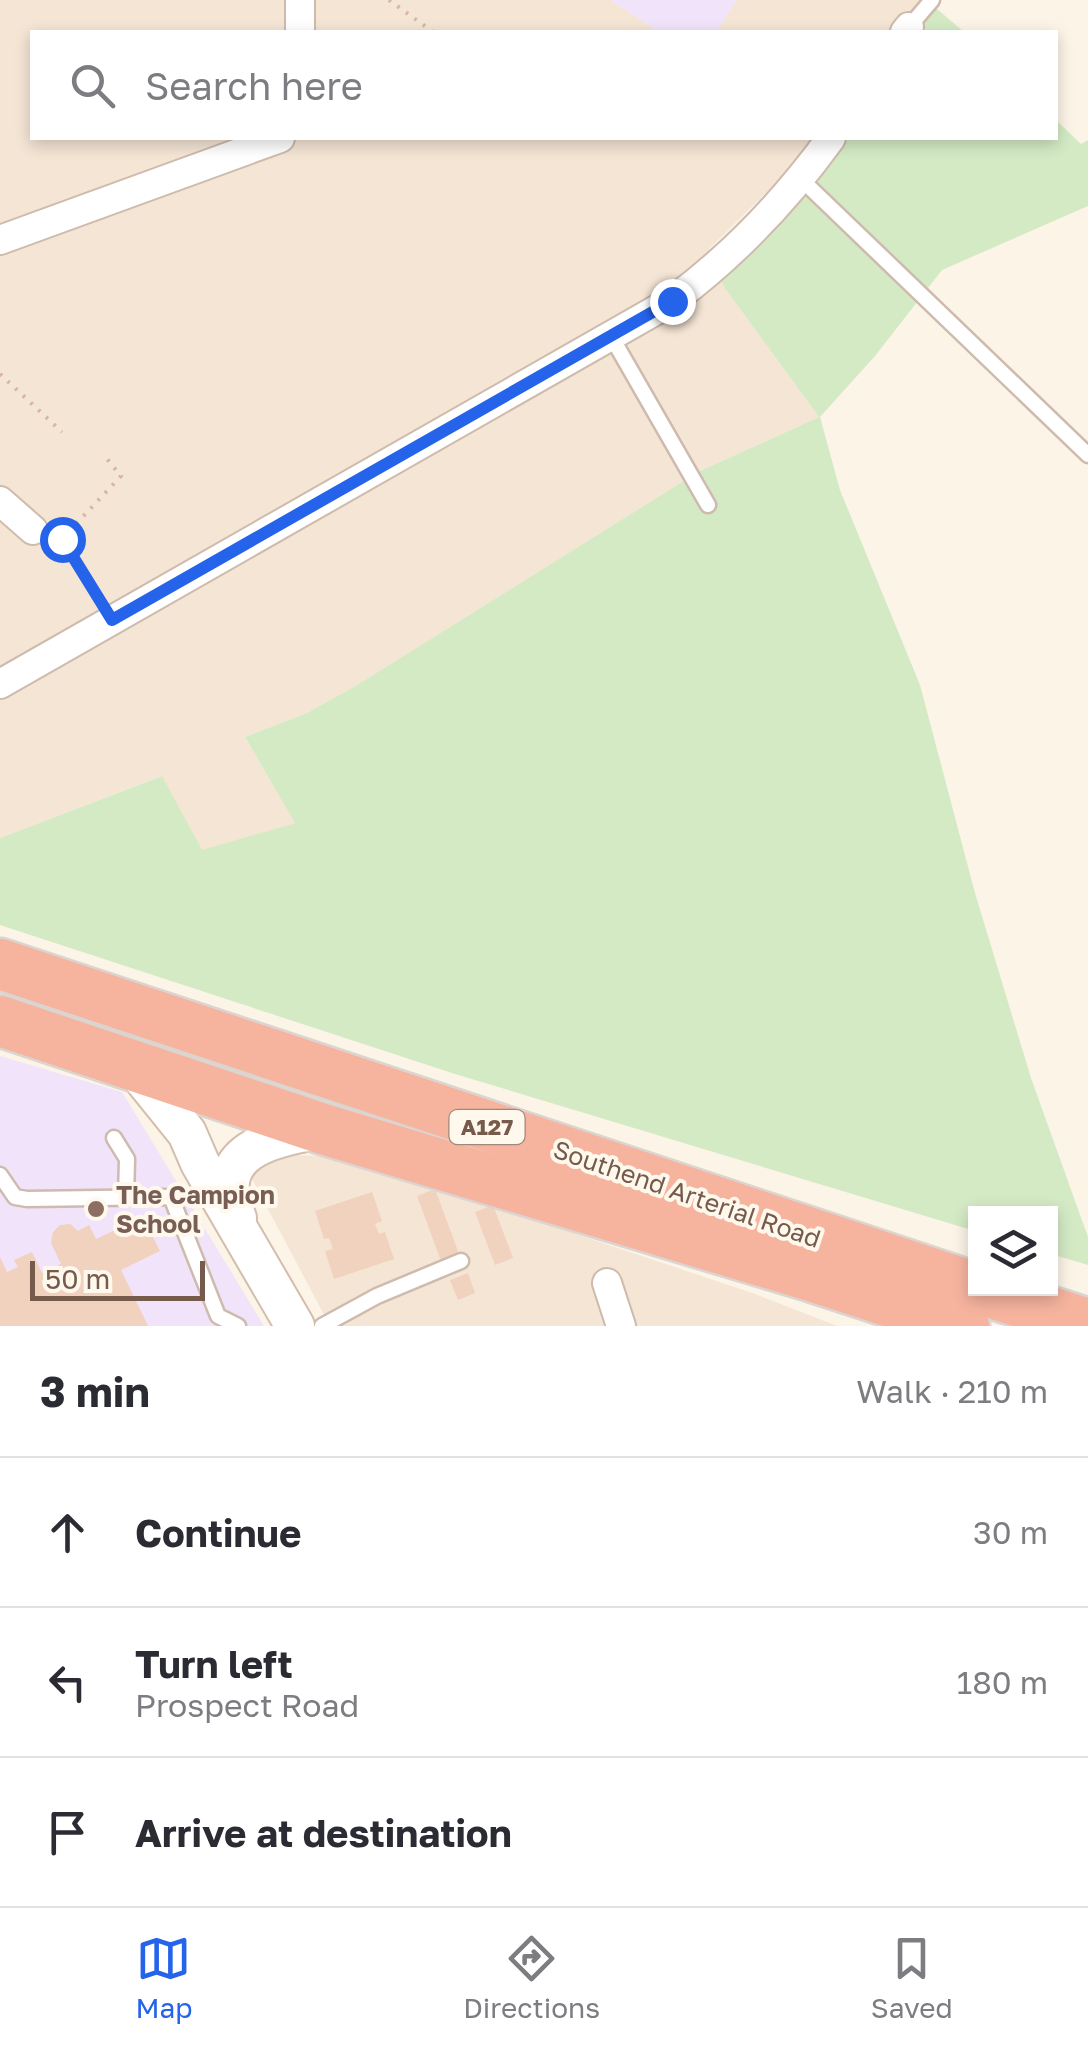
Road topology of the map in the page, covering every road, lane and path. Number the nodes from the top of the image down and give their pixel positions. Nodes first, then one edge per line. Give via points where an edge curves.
1 (300, 0) edge
2 (389, 0) edge
3 (932, 0) edge
4 (300, 30) edge
5 (431, 30) edge
6 (907, 30) edge
7 (275, 140) edge
8 (830, 140) edge
9 (801, 179) junction
10 (0, 240) edge
11 (610, 336) junction
12 (0, 374) edge
13 (62, 432) dead end
14 (1088, 455) edge
15 (107, 460) dead end
16 (708, 505) dead end
17 (3, 508) edge
18 (34, 530) joint
19 (62, 539) junction
20 (112, 620) junction
21 (0, 684) edge
22 (0, 964) edge
23 (0, 1021) edge
24 (131, 1065) junction
25 (323, 1130) junction
26 (114, 1138) dead end
27 (2, 1185) edge
28 (126, 1198) junction
29 (246, 1239) junction
30 (461, 1261) dead end
31 (607, 1283) dead end
32 (968, 1285) edge
33 (1001, 1296) edge
34 (217, 1321) edge
35 (297, 1324) edge
36 (1088, 1324) edge
37 (238, 1326) edge
38 (621, 1326) edge
39 (964, 1326) edge

1 - 4 street
2 - 5 path
3 - 6 lane
7 - 10 street
8 - 9 street
9 - 11 street via 719,266
9 - 14 lane
11 - 16 lane
11 - 20 street
12 - 13 path
15 - 19 path via 120,476
17 - 18 street
18 - 19 path via 47,523
19 - 20 path
20 - 21 street
22 - 32 highway, Southend Arterial Road / A127
23 - 24 highway, Southend Arterial Road / A127
24 - 25 highway, Southend Arterial Road / A127
24 - 29 street via 187,1133
25 - 29 street via 271,1140 236,1164 229,1200
25 - 39 highway, Southend Arterial Road / A127
26 - 28 lane via 127,1159
27 - 28 lane via 27,1199
28 - 34 lane via 171,1197
29 - 35 street
30 - 35 lane
31 - 38 street
33 - 36 highway, Southend Arterial Road / A127
34 - 37 lane

